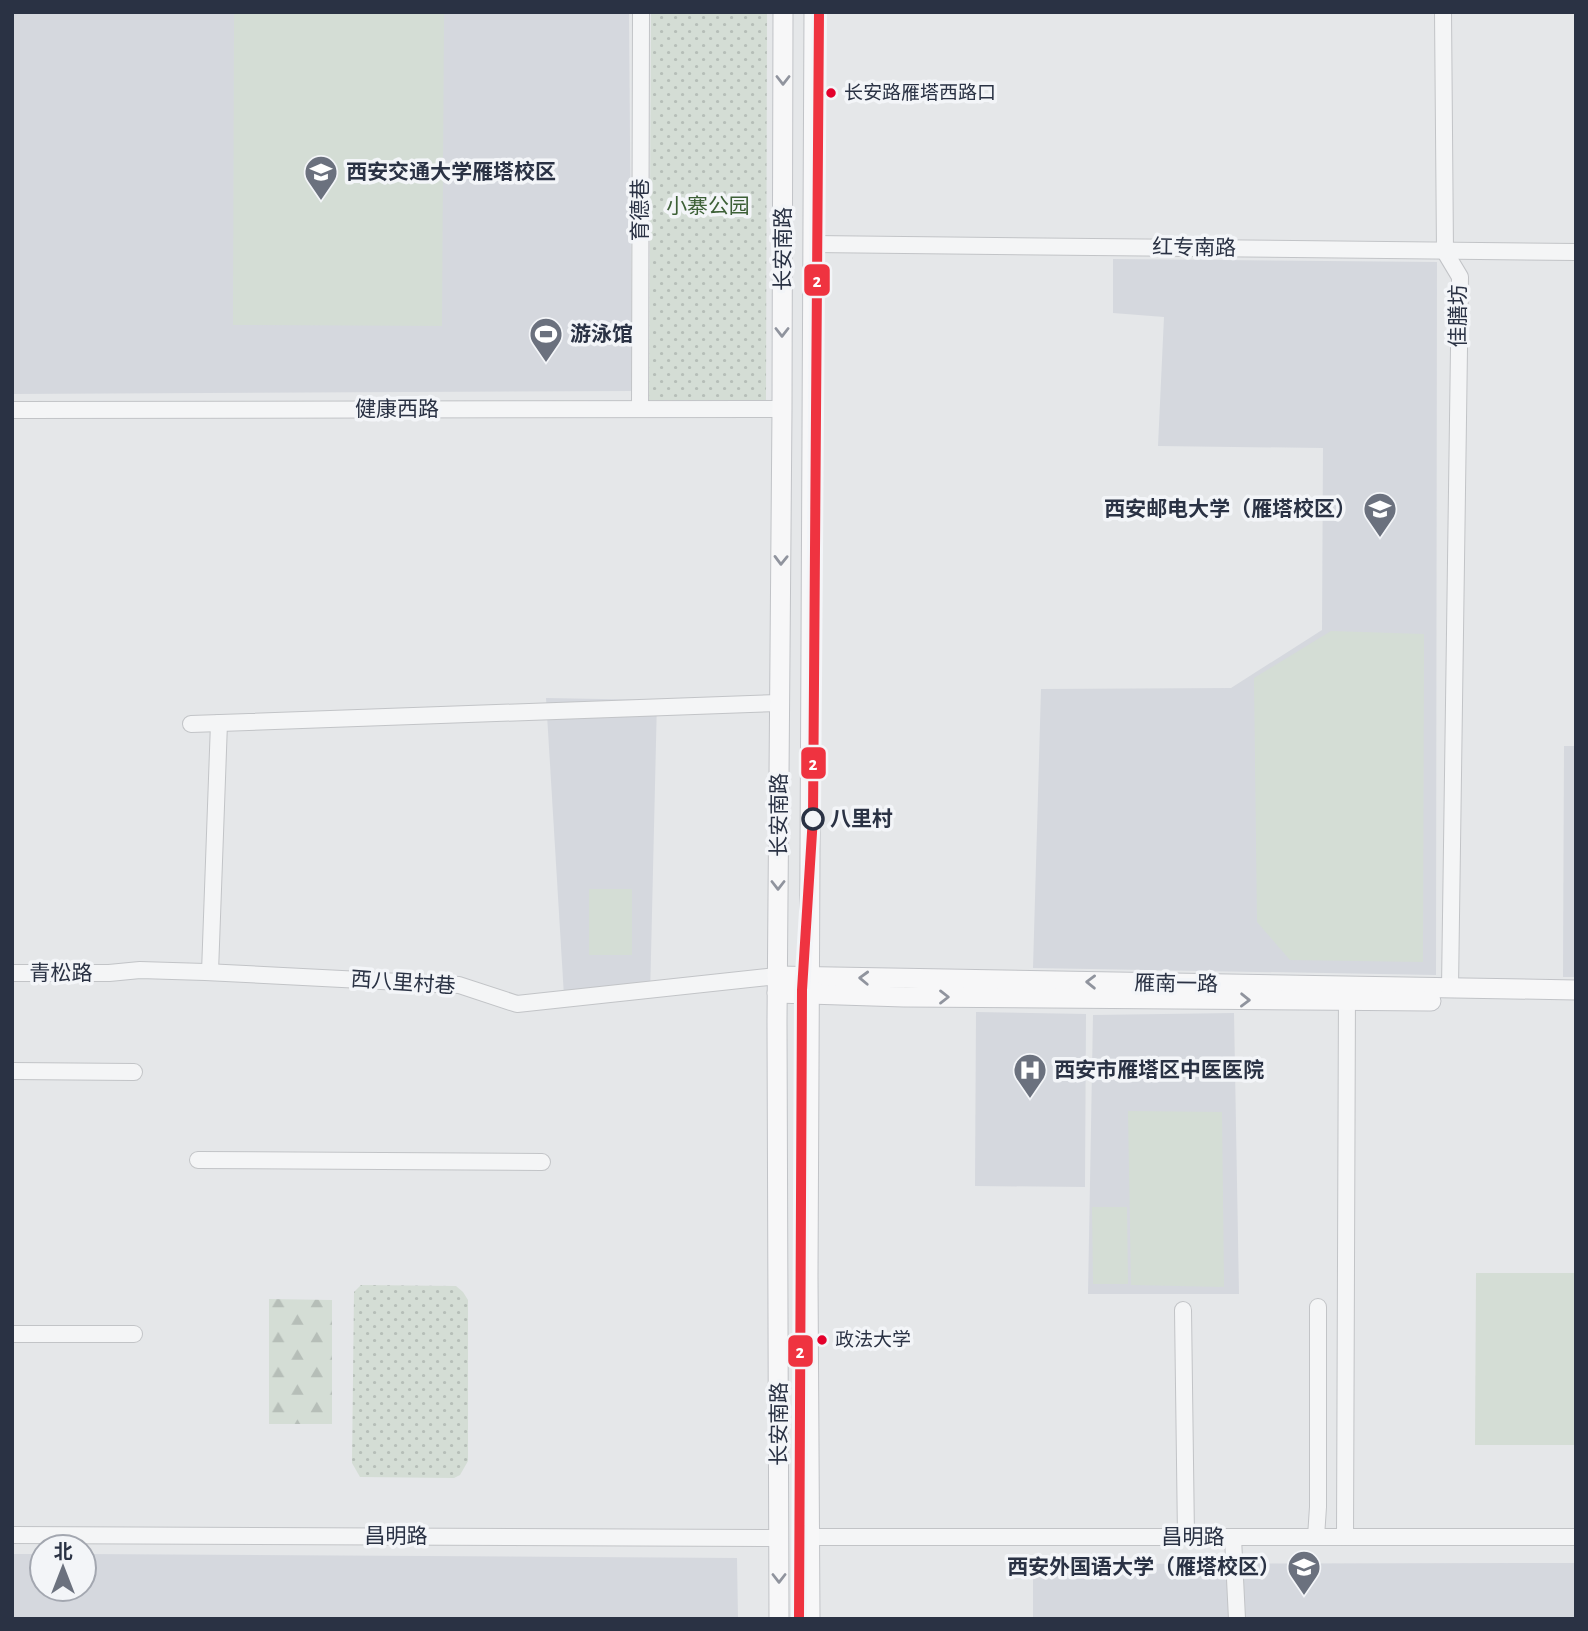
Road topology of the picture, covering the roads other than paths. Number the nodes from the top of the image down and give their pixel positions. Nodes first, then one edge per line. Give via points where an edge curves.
1 (641, 12) edge
2 (783, 12) edge
3 (814, 12) edge
4 (1443, 12) edge
5 (813, 244) junction
6 (1445, 252) junction
7 (1576, 252) edge
8 (639, 409) junction
9 (782, 409) junction
10 (12, 410) edge
11 (779, 703) junction
12 (219, 723) junction
13 (191, 724) dead end
14 (12, 972) edge
15 (210, 972) junction
16 (109, 973) joint
17 (777, 985) junction
18 (809, 986) junction
19 (1450, 988) junction
20 (1576, 990) edge
21 (1347, 994) junction
22 (1576, 1002) edge
23 (12, 1072) edge
24 (134, 1072) dead end
25 (198, 1160) dead end
26 (542, 1162) dead end
27 (1318, 1307) dead end
28 (1183, 1310) dead end
29 (12, 1334) edge
30 (134, 1334) dead end
31 (12, 1535) edge
32 (810, 1537) junction
33 (1186, 1537) junction
34 (1316, 1537) junction
35 (1345, 1537) junction
36 (1576, 1537) edge
37 (779, 1538) junction
38 (1233, 1538) junction
39 (779, 1619) edge
40 (810, 1619) edge
41 (1237, 1619) edge

1 - 8 street, 育德巷
2 -> 9 main road, 长安南路
3 - 5 main road, 长安南路
4 - 6 street, 佳膳坊
5 - 6 street, 红专南路
5 - 18 main road, 长安南路
6 - 7 street, 红专南路
6 - 19 street, 佳膳坊 via 1460,276
8 - 9 street, 健康西路
8 - 10 street, 健康西路
9 -> 11 main road, 长安南路
11 - 12 street
11 -> 17 main road, 长安南路
12 - 13 street
12 - 15 street
14 - 16 street, 青松路
15 - 16 street, 西八里村巷
15 - 17 street, 西八里村巷 via 459,985 517,1004
17 - 18 main road, 雁南一路
17 - 37 main road, 长安南路
18 - 21 main road, 雁南一路
18 - 32 main road, 长安南路
19 - 20 main road, 雁南一路
19 - 21 main road, 雁南一路
21 - 22 main road, 雁南一路
21 - 35 street
23 - 24 street
25 - 26 street
27 - 34 street
28 - 33 street
29 - 30 street
31 - 37 street, 昌明路
32 - 33 street, 昌明路
32 - 40 main road, 长安南路
33 - 38 street, 昌明路
34 - 35 street, 昌明路
34 - 38 street, 昌明路
35 - 36 street, 昌明路
37 -> 39 main road, 长安南路
38 - 41 street

